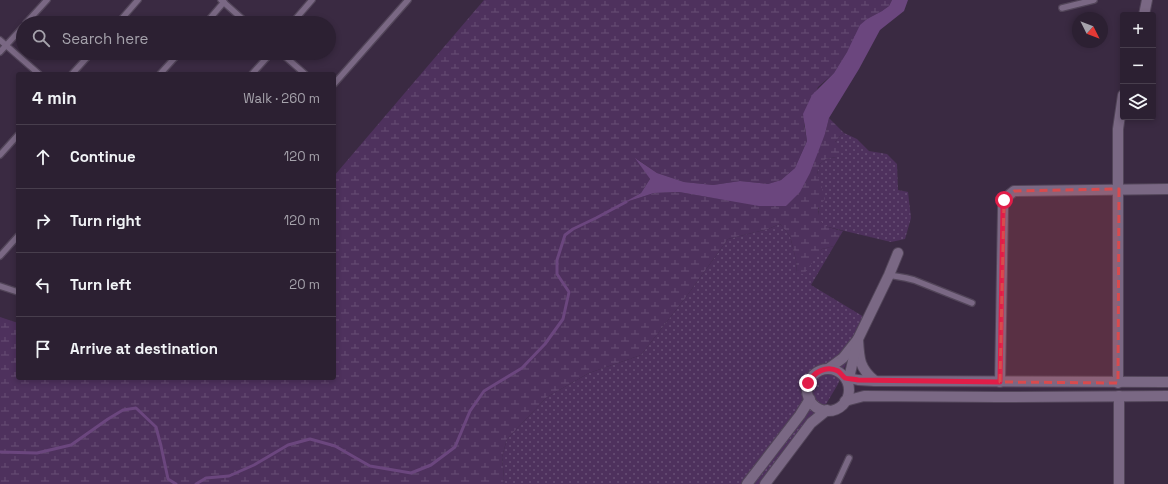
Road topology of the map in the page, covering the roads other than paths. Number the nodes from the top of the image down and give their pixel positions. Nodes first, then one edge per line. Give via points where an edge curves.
1 (47, 0) edge
2 (138, 0) edge
3 (312, 0) edge
4 (408, 0) edge
5 (1094, 0) edge
6 (1147, 0) edge
7 (223, 1) edge
8 (1062, 8) dead end
9 (1145, 12) edge
10 (32, 16) edge
11 (124, 16) edge
12 (211, 16) edge
13 (239, 16) edge
14 (298, 16) edge
15 (16, 35) edge
16 (0, 40) edge
17 (6, 46) junction
18 (0, 52) edge
19 (16, 54) edge
20 (22, 60) edge
21 (85, 60) edge
22 (173, 60) edge
23 (265, 60) edge
24 (289, 60) edge
25 (37, 72) edge
26 (74, 72) edge
27 (162, 72) edge
28 (254, 72) edge
29 (303, 72) edge
30 (336, 82) edge
31 (1120, 115) edge
32 (16, 137) edge
33 (0, 155) edge
34 (1119, 189) junction
35 (1168, 189) edge
36 (16, 238) edge
37 (898, 253) dead end
38 (0, 256) edge
39 (889, 275) junction
40 (0, 286) edge
41 (16, 291) edge
42 (972, 303) dead end
43 (858, 339) junction
44 (828, 369) junction
45 (847, 378) junction
46 (875, 381) junction
47 (1000, 382) junction
48 (1168, 382) edge
49 (1118, 383) junction
50 (1119, 396) junction
51 (1168, 396) edge
52 (810, 399) junction
53 (845, 401) junction
54 (826, 410) junction
55 (849, 458) dead end
56 (747, 484) edge
57 (765, 484) edge
58 (838, 484) edge
59 (1120, 484) edge

1 - 10 lane
2 - 11 lane
3 - 14 lane
4 - 30 lane
5 - 8 lane
6 - 9 street
7 - 12 lane
7 - 13 lane
15 - 17 lane
16 - 17 lane
17 - 18 lane
17 - 19 lane
20 - 25 lane
21 - 26 lane
22 - 27 lane
23 - 28 lane
24 - 29 lane
31 - 34 street
32 - 33 lane
34 - 35 street
34 - 47 street via 1014,191 1004,200
34 - 49 street
36 - 38 lane
37 - 39 street
39 - 42 lane via 914,280
39 - 43 street
40 - 41 lane
43 - 44 street via 843,358
43 - 45 street
43 - 46 street via 862,367
44 - 45 street
44 - 52 street via 816,373 810,379 807,391
45 - 46 street
45 - 53 street via 849,389
46 - 47 street
47 - 49 street
48 - 49 street
50 - 51 street
50 - 53 street via 864,396
50 - 59 street
52 - 54 street via 818,408
52 - 56 street
53 - 54 street via 839,407
54 - 57 street via 811,423
55 - 58 lane

